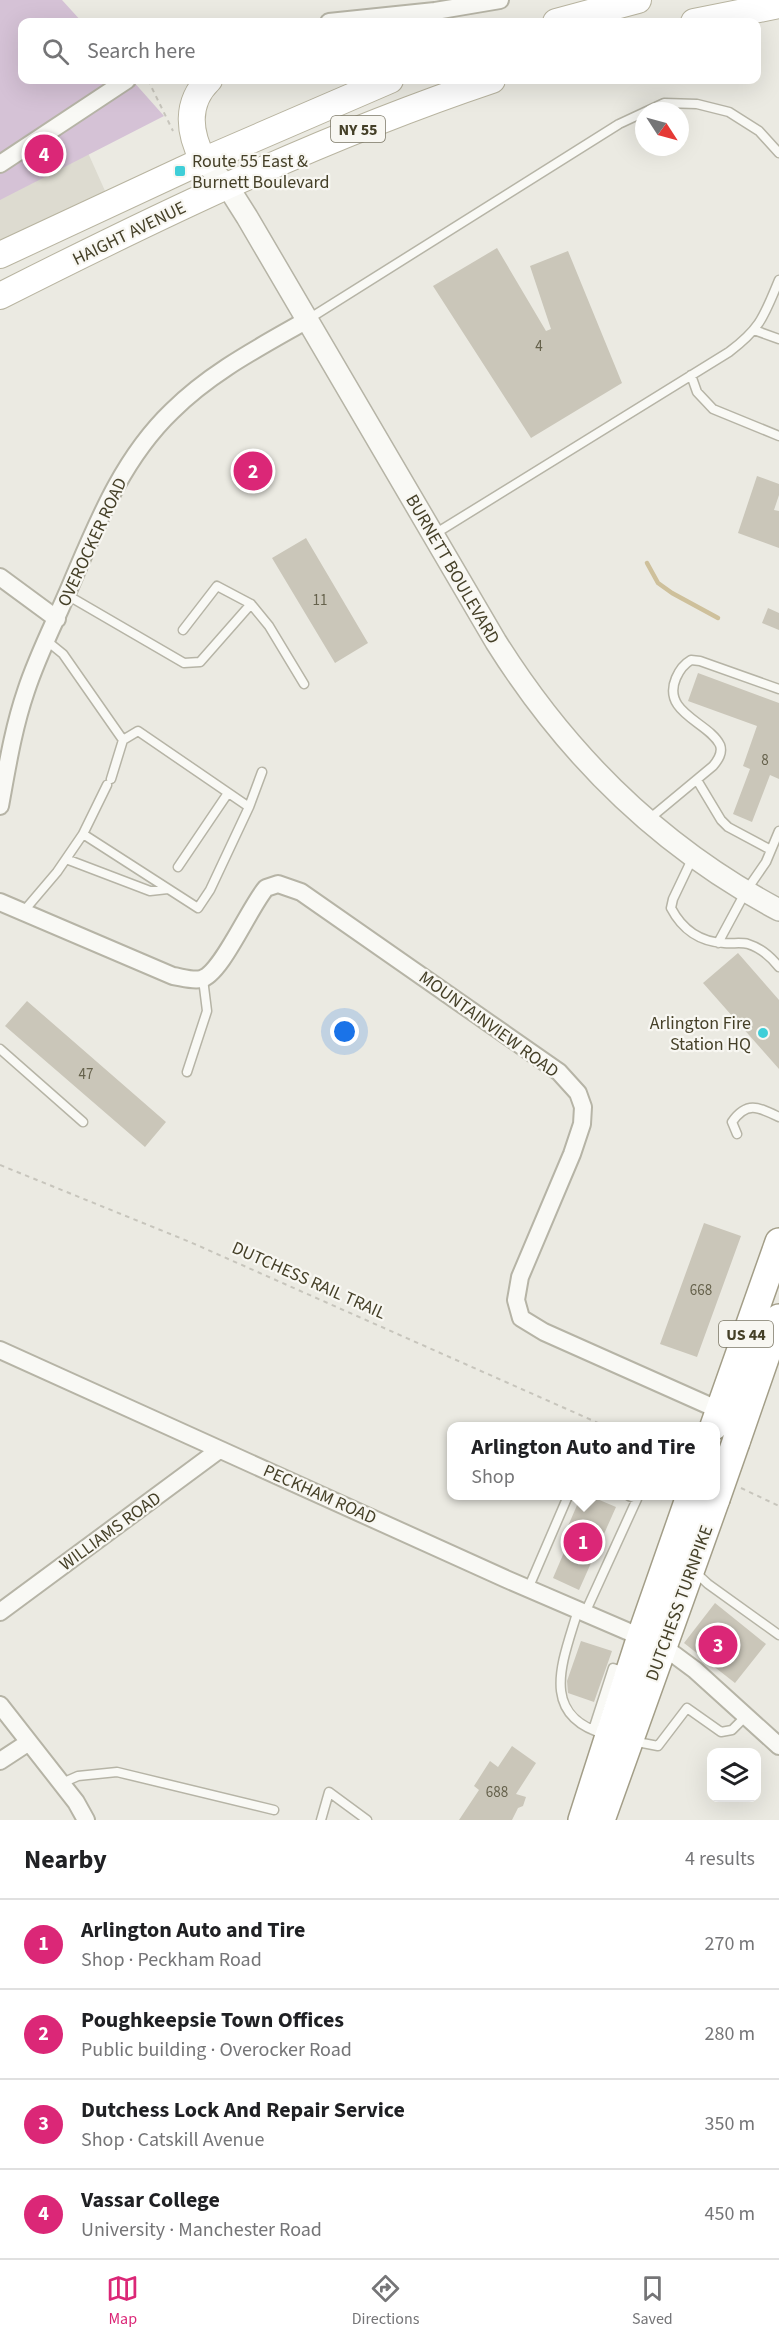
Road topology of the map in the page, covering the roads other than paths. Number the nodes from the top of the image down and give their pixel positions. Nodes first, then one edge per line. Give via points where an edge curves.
1 (500, 0) edge
2 (638, 0) edge
3 (480, 2) edge
4 (779, 5) edge
5 (359, 18) edge
6 (571, 18) edge
7 (714, 18) edge
8 (121, 84) edge
9 (206, 84) edge
10 (381, 84) edge
11 (481, 84) edge
12 (779, 153) edge
13 (204, 160) junction
14 (0, 164) edge
15 (228, 187) junction
16 (0, 255) edge
17 (779, 280) edge
18 (0, 296) edge
19 (307, 320) junction
20 (754, 330) junction
21 (779, 339) edge
22 (691, 375) junction
23 (779, 436) edge
24 (433, 535) junction
25 (0, 577) edge
26 (67, 595) junction
27 (251, 604) junction
28 (57, 619) junction
29 (183, 630) dead end
30 (47, 641) junction
31 (304, 684) dead end
32 (779, 689) edge
33 (123, 740) junction
34 (262, 772) dead end
35 (697, 780) junction
36 (2, 787) edge
37 (228, 793) junction
38 (0, 806) edge
39 (249, 807) junction
40 (647, 821) junction
41 (779, 831) edge
42 (83, 834) junction
43 (771, 850) junction
44 (693, 857) junction
45 (66, 859) junction
46 (178, 867) dead end
47 (168, 889) junction
48 (746, 891) junction
49 (0, 902) edge
50 (779, 910) edge
51 (22, 912) junction
52 (718, 943) junction
53 (779, 967) edge
54 (203, 979) junction
55 (0, 1049) edge
56 (187, 1072) dead end
57 (779, 1117) edge
58 (83, 1122) dead end
59 (737, 1134) dead end
60 (779, 1242) edge
61 (779, 1318) edge
62 (0, 1350) edge
63 (728, 1425) edge
64 (219, 1450) junction
65 (720, 1451) edge
66 (566, 1500) edge
67 (637, 1500) edge
68 (690, 1500) edge
69 (705, 1500) edge
70 (689, 1551) junction
71 (528, 1588) junction
72 (582, 1611) junction
73 (0, 1612) edge
74 (779, 1635) edge
75 (652, 1642) junction
76 (0, 1705) edge
77 (746, 1716) junction
78 (611, 1735) junction
79 (29, 1742) junction
80 (779, 1746) edge
81 (0, 1761) edge
82 (62, 1783) junction
83 (274, 1810) dead end
84 (86, 1820) edge
85 (321, 1820) edge
86 (367, 1820) edge
87 (582, 1820) edge
88 (601, 1820) edge

1 - 3 street
2 - 6 main road
3 - 5 street
4 - 7 main road
8 - 14 street
9 - 13 main road via 191,115 192,133
10 - 13 main road, HAIGHT AVENUE / NY 55
11 - 15 main road, HAIGHT AVENUE / NY 55 via 363,127
12 - 19 lane via 759,130 729,112 697,104 664,104 619,123
13 - 15 street, BURNETT BOULEVARD
13 - 16 main road, HAIGHT AVENUE / NY 55
15 - 18 main road, HAIGHT AVENUE / NY 55
15 - 19 street, BURNETT BOULEVARD
17 - 20 lane via 764,317
19 - 24 street, BURNETT BOULEVARD
19 - 26 street, OVEROCKER ROAD via 209,378 154,430 120,477
20 - 21 lane
20 - 22 lane via 729,352
22 - 23 lane via 697,392 713,409
22 - 24 lane
24 - 40 street, BURNETT BOULEVARD via 537,704 585,762
25 - 28 street
26 - 27 lane via 184,663 193,664 205,657
26 - 28 street, OVEROCKER ROAD
27 - 29 lane via 217,586
27 - 31 lane
28 - 30 street, OVEROCKER ROAD
30 - 33 lane via 63,654
30 - 36 street, OVEROCKER ROAD via 26,690
32 - 35 lane via 700,661 691,660 683,666 674,683 678,705 717,741 721,750 713,766
33 - 37 lane via 138,731
33 - 42 lane via 109,782
34 - 39 lane
35 - 40 lane
35 - 43 lane via 728,827
36 - 38 street, OVEROCKER ROAD
37 - 39 lane
37 - 46 lane
39 - 47 lane via 198,908
40 - 44 street, BURNETT BOULEVARD
41 - 43 lane
42 - 45 lane
42 - 47 lane
43 - 48 lane
44 - 48 street, BURNETT BOULEVARD
44 - 52 lane via 672,908 690,931
45 - 47 lane via 150,891
45 - 51 lane
48 - 50 street, BURNETT BOULEVARD
48 - 52 lane
49 - 51 street
51 - 54 street via 172,976
52 - 53 lane via 755,947
54 - 56 lane via 207,1011
54 - 63 street, MOUNTAINVIEW ROAD via 217,967 260,894 278,884 301,892 354,927 559,1072 578,1093 583,1107 582,1124 520,1277 516,1300 521,1318
55 - 58 lane
57 - 59 lane via 754,1107 744,1108 732,1122
60 - 63 highway, DUTCHESS TURNPIKE / US 44
61 - 63 highway, DUTCHESS TURNPIKE / US 44
62 - 64 street, PECKHAM ROAD
63 - 65 highway, DUTCHESS TURNPIKE / US 44, bridge
64 - 71 street, PECKHAM ROAD
64 - 73 street, WILLIAMS ROAD
66 - 71 lane
67 - 72 lane
68 - 70 highway, DUTCHESS TURNPIKE / US 44
69 - 70 highway, DUTCHESS TURNPIKE / US 44, bridge
70 - 74 lane via 708,1584
70 - 75 highway, DUTCHESS TURNPIKE / US 44
71 - 72 street, PECKHAM ROAD
72 - 75 street, PECKHAM ROAD
72 - 78 lane via 565,1660 560,1695 570,1715
75 - 77 street, PECKHAM ROAD via 694,1670
75 - 78 highway, DUTCHESS TURNPIKE / US 44
75 - 78 highway, DUTCHESS TURNPIKE / US 44 via 629,1673
76 - 79 street
77 - 78 lane via 732,1730 721,1732 687,1708 658,1746
77 - 80 street, PECKHAM ROAD
78 - 87 highway, DUTCHESS TURNPIKE / US 44
78 - 88 highway, DUTCHESS TURNPIKE / US 44
79 - 81 street
79 - 82 street
82 - 83 lane via 78,1776 117,1772
82 - 84 street
85 - 86 lane via 329,1792

